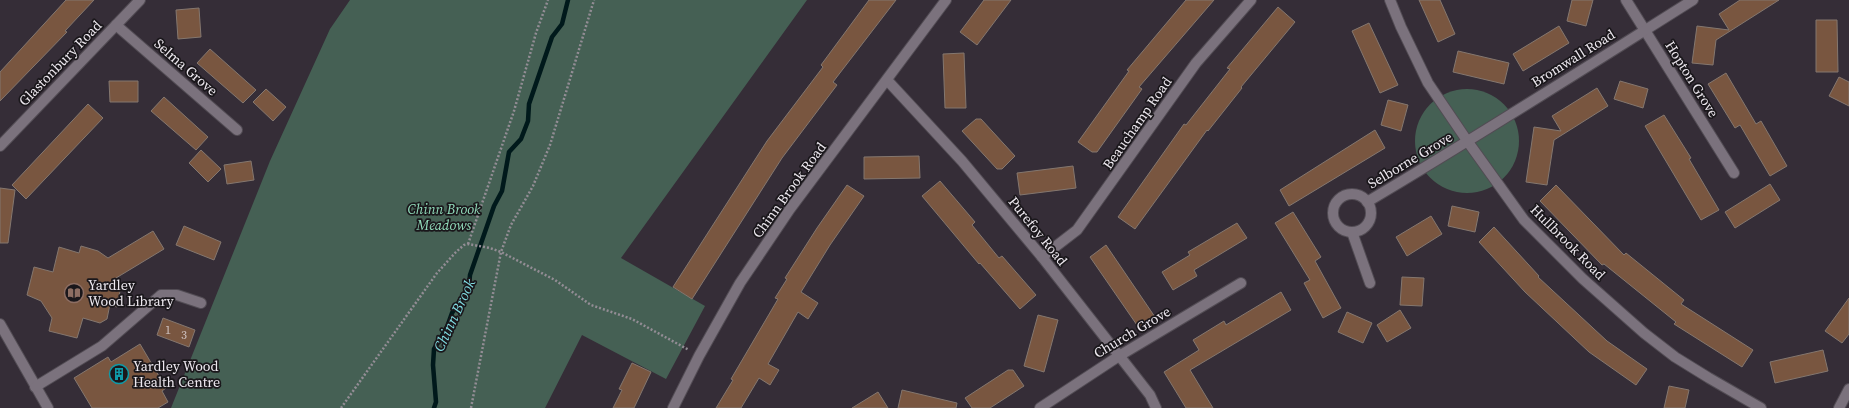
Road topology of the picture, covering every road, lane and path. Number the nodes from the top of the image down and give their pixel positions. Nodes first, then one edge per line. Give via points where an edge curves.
1 (140, 0) edge
2 (548, 0) edge
3 (594, 0) edge
4 (946, 0) edge
5 (1251, 0) edge
6 (1390, 0) edge
7 (1626, 0) edge
8 (1693, 0) edge
9 (116, 25) junction
10 (1645, 30) junction
11 (887, 80) junction
12 (237, 130) dead end
13 (1468, 142) junction
14 (0, 146) edge
15 (1734, 173) dead end
16 (1367, 202) junction
17 (1352, 232) junction
18 (468, 244) junction
19 (501, 252) junction
20 (1042, 256) junction
21 (1241, 283) dead end
22 (1370, 283) dead end
23 (201, 302) dead end
24 (0, 324) edge
25 (699, 356) junction
26 (1118, 356) junction
27 (35, 387) junction
28 (1849, 389) edge
29 (48, 408) edge
30 (341, 408) edge
31 (471, 408) edge
32 (673, 408) edge
33 (1040, 408) edge
34 (1156, 408) edge
35 (1761, 408) edge
36 (1839, 408) edge

1 - 9 street, Glastonbury Road
2 - 18 path via 514,111
3 - 19 path via 550,145 533,186 511,225
4 - 11 street, Chinn Brook Road
5 - 20 street, Beauchamp Road via 1196,63 1076,230
6 - 13 street, Hullbrook Road via 1428,83
7 - 10 street, Hopton Grove
8 - 10 street, Bromwall Road
9 - 12 street, Selma Grove
9 - 14 street, Glastonbury Road
10 - 13 street, Bromwall Road
10 - 15 street, Hopton Grove
11 - 20 street, Purefoy Road via 962,161
11 - 25 street, Chinn Brook Road via 790,209 740,283
13 - 16 street, Selborne Grove
13 - 35 street, Hullbrook Road via 1524,220 1583,279 1675,357
16 - 17 street, Selborne Grove via 1370,219 1363,229
16 - 17 street, Selborne Grove via 1357,195 1350,194 1335,204 1335,223 1340,228
17 - 22 street
18 - 19 path
18 - 30 path via 456,252 437,273
19 - 25 path via 556,280 591,305 632,319
19 - 31 path
20 - 26 street, Purefoy Road
21 - 26 street, Church Grove
23 - 27 street via 177,295 161,295 102,346
24 - 27 street
25 - 32 street, Chinn Brook Road
26 - 33 street, Church Grove
26 - 34 street, Purefoy Road via 1150,395
27 - 29 street
28 - 36 street

